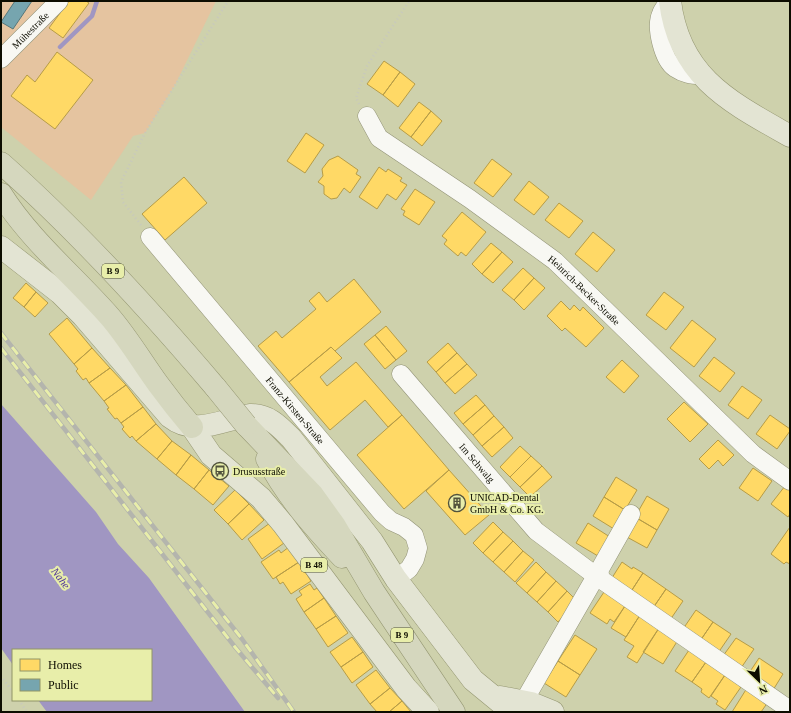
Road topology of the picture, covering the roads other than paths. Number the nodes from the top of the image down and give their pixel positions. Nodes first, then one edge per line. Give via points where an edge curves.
1 (59, 1) edge
2 (670, 1) edge
3 (1, 59) edge
4 (366, 116) road end
5 (790, 136) edge
6 (1, 162) edge
7 (1, 194) edge
8 (150, 237) road end
9 (1, 247) edge
10 (401, 374) dead end
11 (192, 427) junction
12 (790, 481) edge
13 (631, 514) dead end
14 (598, 576) junction
15 (396, 579) junction
16 (494, 696) junction
17 (522, 703) edge
18 (790, 710) edge
19 (428, 712) edge
20 (454, 712) edge
21 (553, 712) edge

1 - 3 street, Mühestraße
2 - 5 main road via 673,21 681,44 701,75 731,102
4 - 12 street, Heinrich-Becker-Straße via 379,138 470,199 555,261 753,454
6 - 20 highway, B 9, bridge via 96,254 163,325 253,434 312,494
7 - 11 highway via 26,227 122,332
8 - 15 street, Franz-Kirsten-Straße via 382,513 414,536 418,548 415,559 409,569
9 - 11 main road via 60,293 84,316 170,417 180,424
10 - 14 street, Im Schwalg via 536,531
11 - 15 main road via 251,415 268,418 277,424 291,438 372,541
11 - 19 main road, B 48 via 211,455 261,498 283,524 406,688
13 - 14 street
14 - 17 street
14 - 18 street, Im Schwalg
15 - 16 main road via 473,680
16 - 17 main road via 501,703
16 - 21 main road via 530,703

